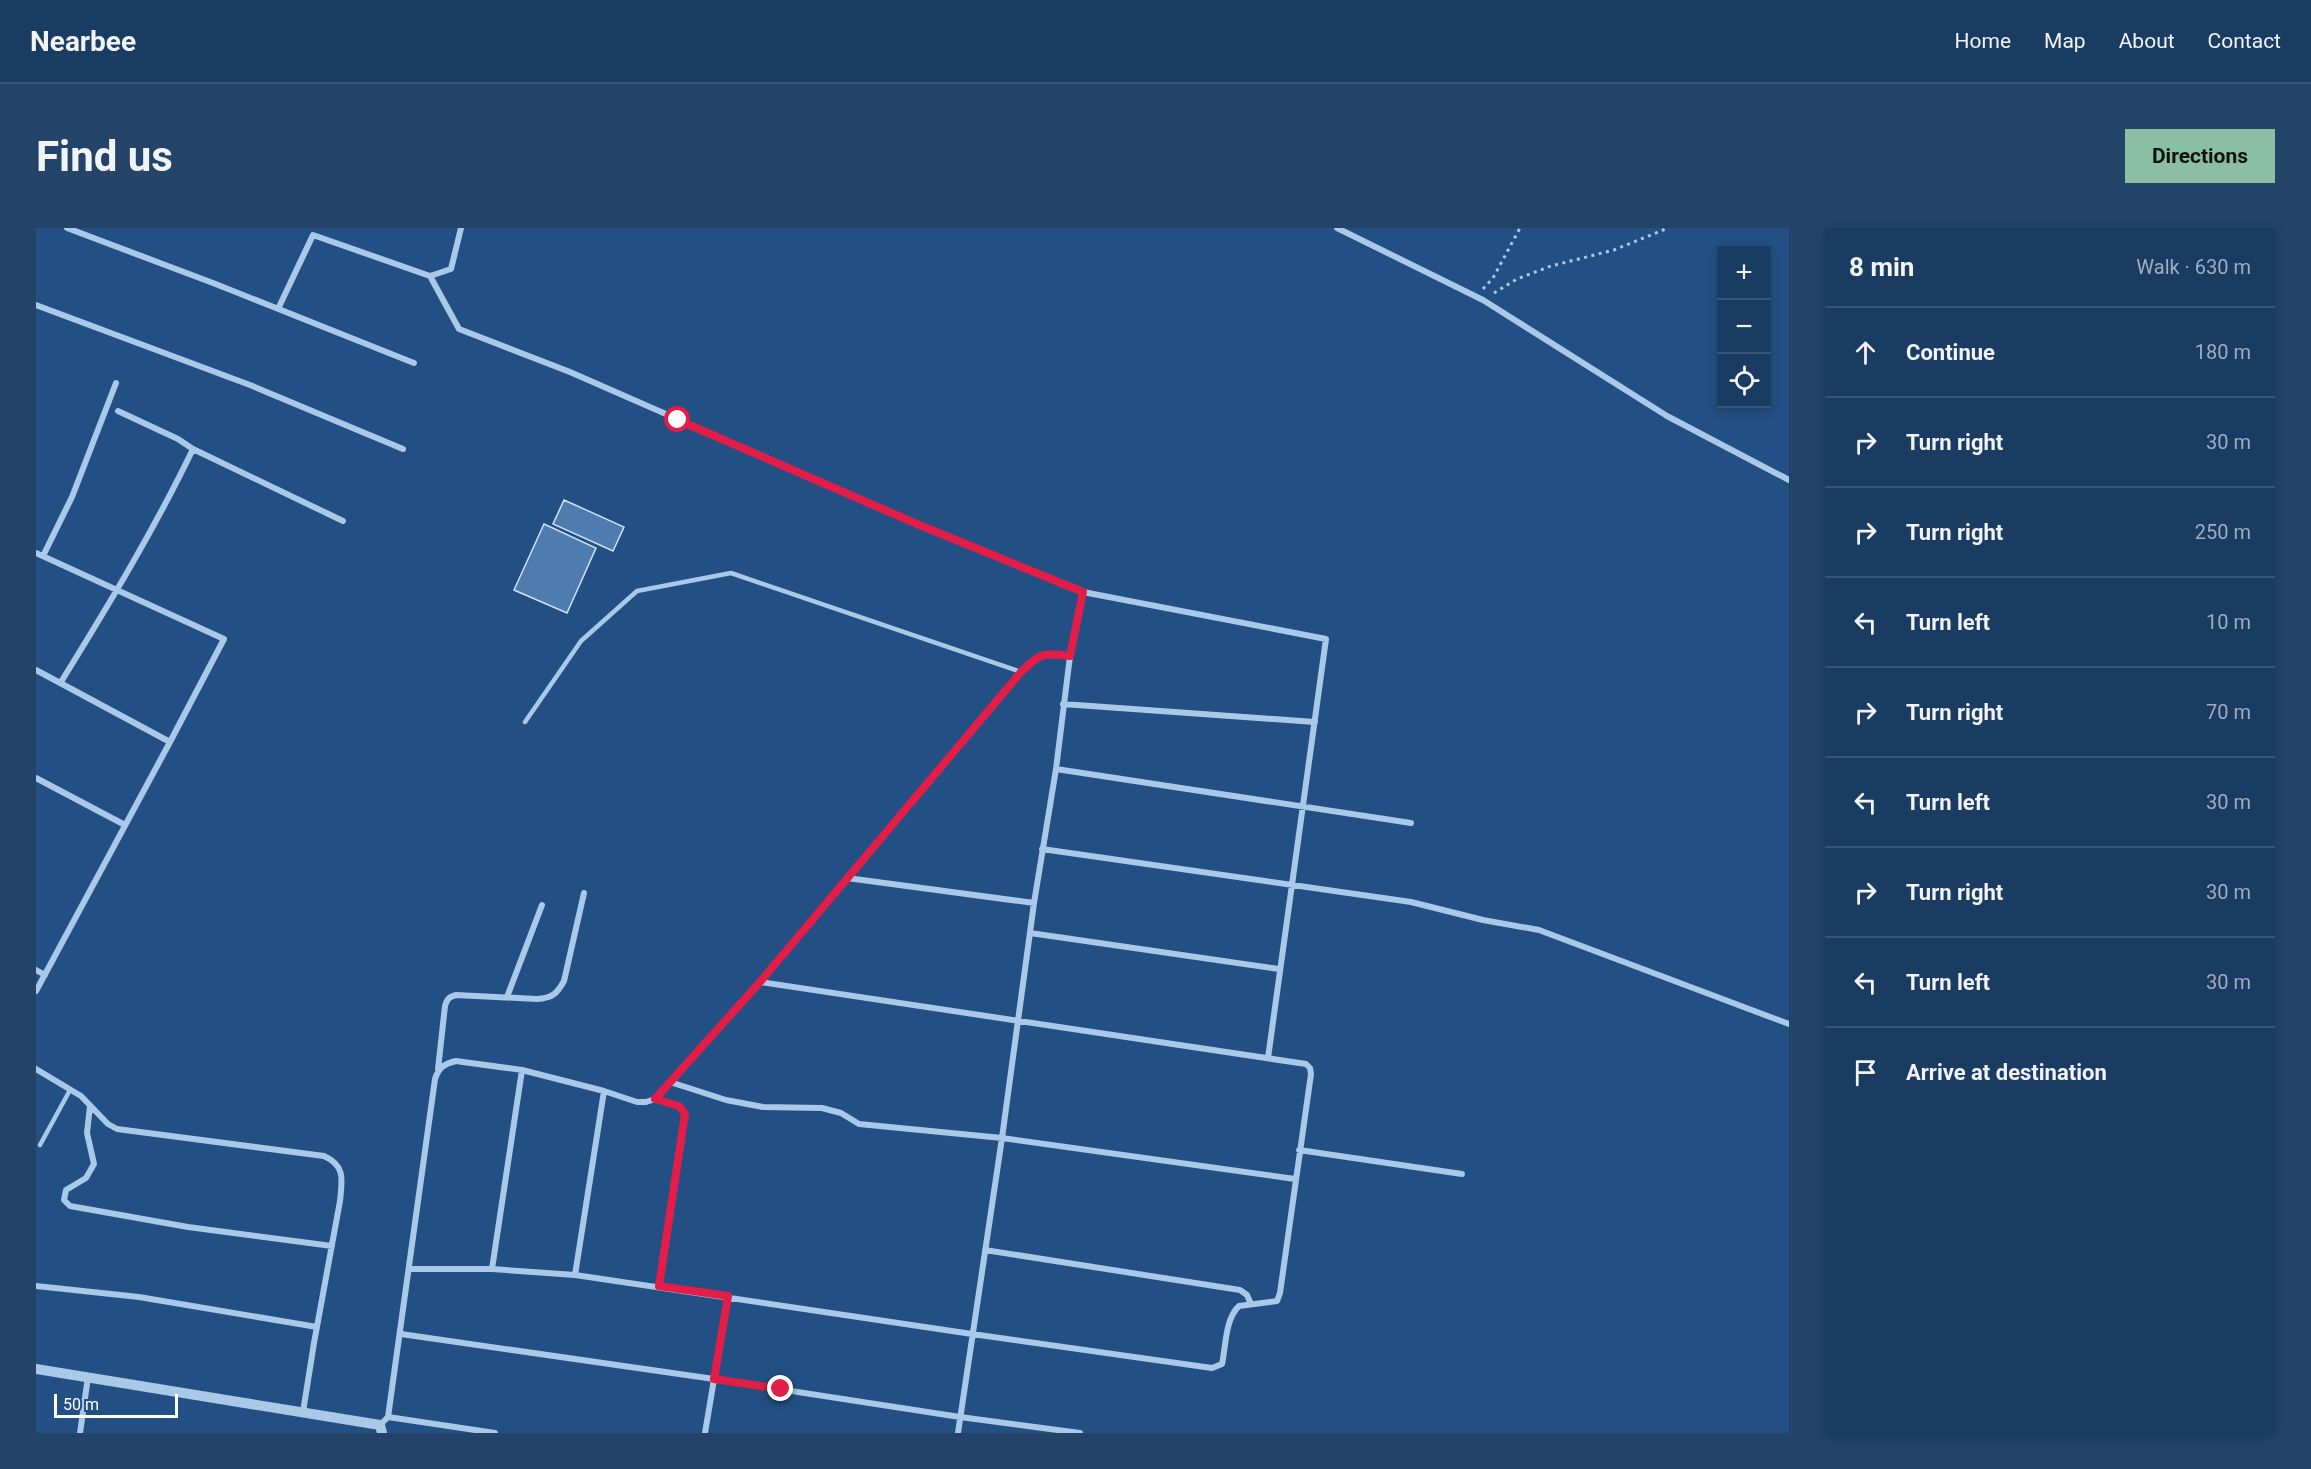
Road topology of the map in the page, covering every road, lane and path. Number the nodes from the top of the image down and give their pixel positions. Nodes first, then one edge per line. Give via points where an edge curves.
1 (67, 228) edge
2 (461, 228) edge
3 (1337, 228) edge
4 (1520, 228) edge
5 (1668, 228) edge
6 (430, 276) junction
7 (1480, 298) junction
8 (36, 305) edge
9 (278, 309) junction
10 (414, 363) dead end
11 (116, 383) dead end
12 (118, 411) dead end
13 (193, 449) junction
14 (403, 449) dead end
15 (1789, 480) edge
16 (343, 521) dead end
17 (39, 554) edge
18 (118, 590) junction
19 (1083, 592) junction
20 (1070, 656) junction
21 (36, 670) edge
22 (1021, 672) junction
23 (61, 682) junction
24 (1064, 704) junction
25 (525, 722) dead end
26 (1315, 722) junction
27 (170, 742) junction
28 (1056, 769) junction
29 (36, 778) edge
30 (1303, 807) junction
31 (1411, 823) dead end
32 (125, 825) junction
33 (1042, 849) junction
34 (847, 878) junction
35 (1291, 886) junction
36 (584, 893) dead end
37 (1034, 903) junction
38 (542, 905) dead end
39 (1030, 933) junction
40 (1279, 969) junction
41 (36, 970) edge
42 (45, 975) junction
43 (760, 982) junction
44 (36, 991) edge
45 (507, 997) junction
46 (1017, 1019) junction
47 (1789, 1024) edge
48 (1268, 1058) junction
49 (36, 1069) edge
50 (438, 1069) junction
51 (522, 1070) junction
52 (670, 1082) junction
53 (70, 1090) junction
54 (604, 1091) junction
55 (655, 1099) junction
56 (90, 1106) junction
57 (1002, 1138) junction
58 (40, 1145) dead end
59 (1299, 1150) junction
60 (1462, 1174) dead end
61 (1295, 1179) junction
62 (332, 1246) junction
63 (985, 1250) junction
64 (409, 1269) junction
65 (492, 1269) junction
66 (575, 1275) junction
67 (36, 1286) edge
68 (659, 1286) junction
69 (728, 1296) junction
70 (1251, 1304) junction
71 (317, 1327) junction
72 (401, 1334) junction
73 (972, 1334) junction
74 (36, 1369) edge
75 (88, 1377) junction
76 (714, 1379) junction
77 (303, 1412) junction
78 (388, 1417) junction
79 (960, 1418) junction
80 (381, 1429) edge
81 (80, 1433) edge
82 (495, 1433) edge
83 (705, 1433) edge
84 (958, 1433) edge
85 (1080, 1433) edge

1 - 9 street
2 - 6 street via 451,269
3 - 7 street
4 - 7 path
5 - 7 path via 1614,250 1573,259 1517,279
6 - 9 street via 313,235
6 - 19 street via 459,330 570,372
7 - 15 street via 1666,416
8 - 14 street via 250,385
9 - 10 street
11 - 17 street via 72,497
12 - 13 street
13 - 16 street
13 - 18 street
17 - 18 street
18 - 23 street
18 - 27 street via 224,639
19 - 20 street
19 - 26 street via 1326,639
20 - 22 street via 1038,656
20 - 24 street
21 - 23 street
22 - 25 lane via 731,573 638,591 581,641
22 - 34 street
23 - 27 street
24 - 26 street
24 - 28 street
26 - 30 street
27 - 32 street
28 - 30 street
28 - 33 street
29 - 32 street
30 - 31 street
30 - 35 street
32 - 42 street
33 - 35 street
33 - 37 street
34 - 37 street
34 - 43 street
35 - 40 street
35 - 47 street via 1411,902 1539,930
36 - 45 street via 559,990 550,998
37 - 39 street
38 - 45 street
39 - 40 street
39 - 46 street
40 - 48 street
41 - 42 street
42 - 44 street
43 - 46 street
43 - 52 street
45 - 50 street via 456,995 447,999
46 - 48 street
46 - 57 street
48 - 59 street via 1310,1068
49 - 53 street
50 - 51 street via 456,1061
50 - 64 street
51 - 54 street
51 - 65 street
52 - 55 street
52 - 57 street via 763,1107 822,1108 859,1124
53 - 56 street
53 - 58 lane
54 - 55 street via 637,1102
54 - 66 street
55 - 68 street via 679,1106 685,1114
56 - 62 street via 117,1129 332,1160 342,1177
56 - 62 street via 87,1133 94,1164 86,1178 66,1190 64,1200 70,1206
57 - 61 street
57 - 63 street
59 - 60 street
59 - 61 street
61 - 70 street via 1280,1293 1272,1303
62 - 71 street
63 - 70 street via 1240,1290
63 - 73 street
64 - 65 street
64 - 72 street
65 - 66 street
66 - 68 street
67 - 71 street via 139,1297
68 - 69 street
69 - 73 street
69 - 76 street
70 - 73 street via 1239,1306 1231,1317 1222,1364 1217,1367
71 - 77 street
72 - 76 street
72 - 78 street
73 - 79 street
74 - 75 street
75 - 77 street
75 - 81 street
76 - 79 street
76 - 83 street
77 - 80 street
78 - 80 street
78 - 82 street
79 - 84 street
79 - 85 street

